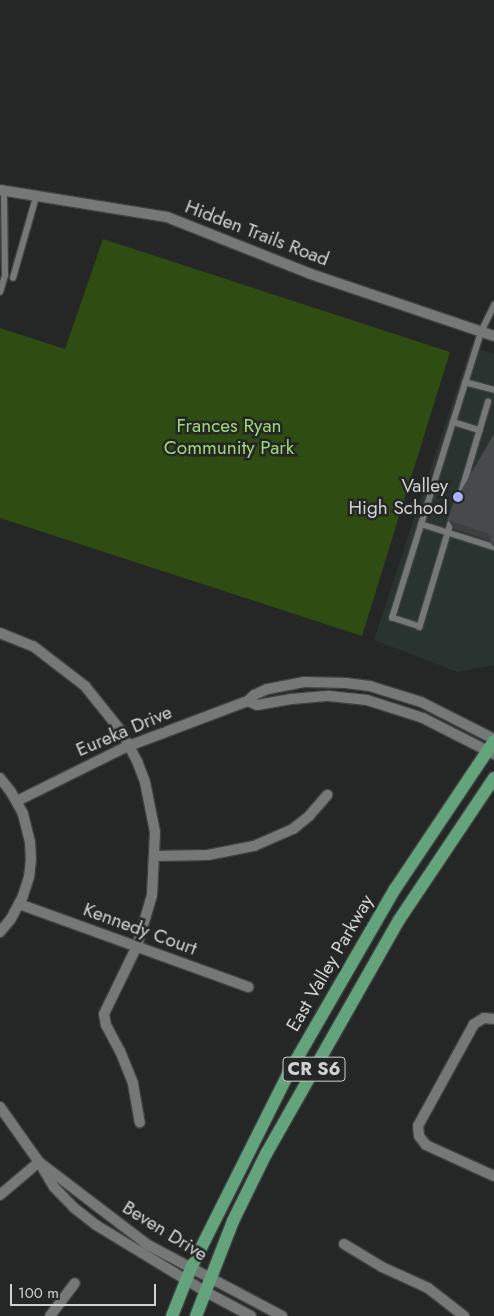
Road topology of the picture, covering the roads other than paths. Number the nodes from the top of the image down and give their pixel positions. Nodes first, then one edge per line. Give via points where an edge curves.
1 (2, 191) edge
2 (36, 197) junction
3 (12, 278) dead end
4 (0, 292) edge
5 (494, 305) edge
6 (481, 332) junction
7 (494, 336) edge
8 (465, 382) junction
9 (494, 390) edge
10 (488, 402) dead end
11 (453, 422) junction
12 (480, 430) junction
13 (457, 504) edge
14 (454, 514) edge
15 (421, 524) junction
16 (449, 532) junction
17 (494, 547) edge
18 (0, 633) edge
19 (248, 701) junction
20 (130, 745) junction
21 (493, 746) edge
22 (0, 778) edge
23 (494, 778) edge
24 (327, 795) dead end
25 (17, 801) junction
26 (155, 856) junction
27 (20, 904) junction
28 (0, 932) edge
29 (137, 946) junction
30 (248, 987) dead end
31 (494, 1019) edge
32 (0, 1107) edge
33 (140, 1122) dead end
34 (39, 1162) junction
35 (494, 1176) edge
36 (0, 1195) edge
37 (344, 1244) dead end
38 (189, 1274) junction
39 (212, 1279) junction
40 (75, 1283) dead end
41 (206, 1292) junction
42 (50, 1316) edge
43 (172, 1316) edge
44 (196, 1316) edge
45 (251, 1316) edge
46 (282, 1316) edge
47 (464, 1316) edge

1 - 2 street, Hidden Trails Road
1 - 4 lane via 5,276
2 - 3 lane
2 - 6 street, Hidden Trails Road via 167,217 311,274
5 - 6 lane
6 - 7 street, Hidden Trails Road
6 - 8 lane
8 - 9 lane
8 - 11 lane
10 - 12 lane
11 - 12 lane
11 - 15 lane
12 - 13 lane
14 - 16 lane
15 - 16 lane
15 - 16 lane via 392,618 420,627
16 - 17 lane
18 - 20 street via 33,646 80,681 112,717
19 - 20 street, Eureka Drive
19 - 21 street, Eureka Drive via 257,705 329,696 367,700
19 - 21 street, Eureka Drive via 267,689 304,682 370,686 421,702
20 - 25 street, Eureka Drive
20 - 26 street via 151,807
21 - 38 main road, East Valley Parkway / CR S6 via 395,889 341,981 288,1074
22 - 25 street
23 - 39 main road, East Valley Parkway / CR S6 via 399,920 325,1048 248,1186
24 - 26 street via 293,829 254,846 208,855
25 - 27 street via 27,827 31,858
26 - 29 street via 150,903
27 - 28 street
27 - 29 street, Kennedy Court
29 - 30 street, Kennedy Court
29 - 33 street via 104,1014 133,1084
31 - 35 street via 484,1018 474,1024 418,1126 419,1136 426,1145
32 - 34 street, Beven Drive
34 - 36 street
34 - 38 street, Beven Drive
34 - 38 street, Beven Drive via 54,1187 96,1225
37 - 47 street via 382,1267 428,1288
38 - 39 street, Beven Drive
38 - 41 street, Beven Drive
38 - 43 main road, CR S6
39 - 41 main road, CR S6
39 - 46 street, Beven Drive
40 - 42 street
41 - 44 main road, CR S6
41 - 45 street, Beven Drive

